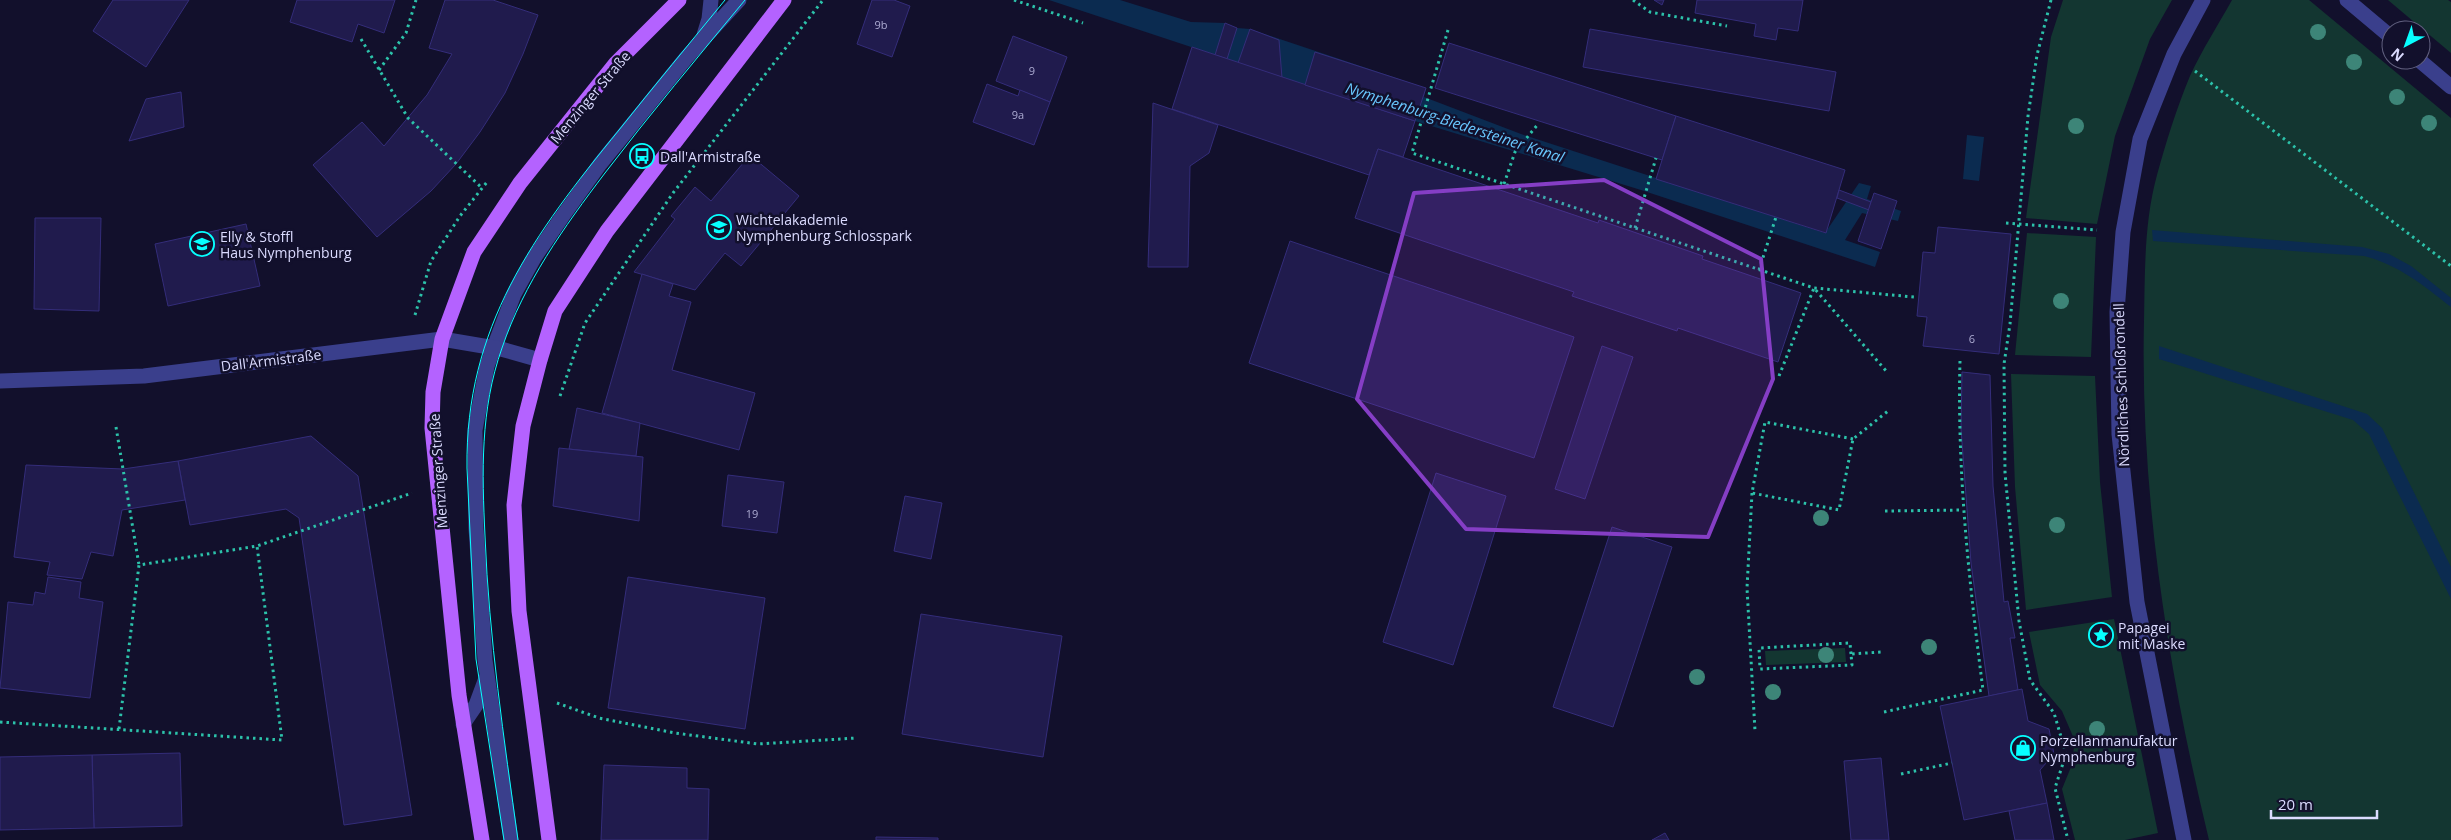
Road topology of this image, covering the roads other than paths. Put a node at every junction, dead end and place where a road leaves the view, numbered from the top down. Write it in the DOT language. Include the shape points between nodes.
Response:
graph roads {
  1 [pos="679,0"];
  2 [pos="712,0"];
  3 [pos="739,0"];
  4 [pos="784,0"];
  5 [pos="2203,0"];
  6 [pos="2347,0"];
  7 [pos="2381,29"];
  8 [pos="702,38"];
  9 [pos="2431,70"];
  10 [pos="2451,86"];
  11 [pos="442,339"];
  12 [pos="494,348"];
  13 [pos="540,360"];
  14 [pos="0,381"];
  15 [pos="487,676"];
  16 [pos="463,724"];
  17 [pos="482,840"];
  18 [pos="511,840"];
  19 [pos="549,840"];
  20 [pos="2184,840"];
  1 -- 11 [label="main road, Menzinger Straße" via="616,63 520,184 474,252"];
  2 -- 8 [label="street"];
  3 -- 8 [label="street"];
  4 -- 13 [label="main road" via="607,232 555,311"];
  5 -- 20 [label="street, Nördliches Schloßrondell" via="2174,54 2140,139 2123,232 2117,312 2119,434 2137,602"];
  6 -- 7 [label="street"];
  8 -- 12 [label="street" via="600,164 540,250 514,294"];
  9 -- 10 [label="street"];
  11 -- 12 [label="street, Dall'Armistraße"];
  11 -- 14 [label="street, Dall'Armistraße" via="144,376"];
  11 -- 16 [label="main road, Menzinger Straße" via="432,428"];
  12 -- 13 [label="street, Dall'Armistraße"];
  12 -- 15 [label="street" via="475,430 476,528"];
  13 -- 19 [label="main road" via="523,426 514,505 519,611"];
  15 -- 16 [label="street" via="476,705"];
  15 -- 18 [label="street"];
  16 -- 17 [label="main road, Menzinger Straße"];
}
